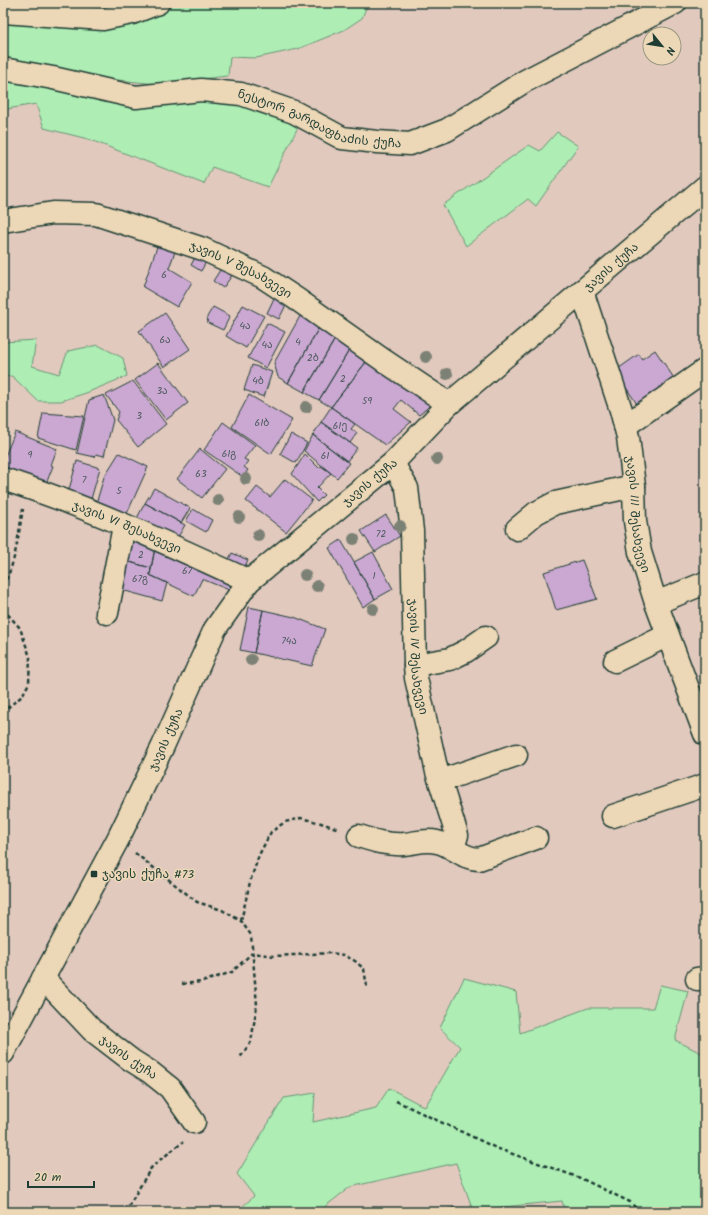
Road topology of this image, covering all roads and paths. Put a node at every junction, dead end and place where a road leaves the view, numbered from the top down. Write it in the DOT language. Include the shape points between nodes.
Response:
graph roads {
  1 [pos="158,3"];
  2 [pos="675,3"];
  3 [pos="3,12"];
  4 [pos="3,69"];
  5 [pos="705,187"];
  6 [pos="3,221"];
  7 [pos="582,291"];
  8 [pos="705,370"];
  9 [pos="450,404"];
  10 [pos="625,426"];
  11 [pos="393,463"];
  12 [pos="3,479"];
  13 [pos="634,486"];
  14 [pos="27,487"];
  15 [pos="124,526"];
  16 [pos="517,529"];
  17 [pos="249,581"];
  18 [pos="705,583"];
  19 [pos="3,586"];
  20 [pos="656,603"];
  21 [pos="3,609"];
  22 [pos="107,613"];
  23 [pos="668,635"];
  24 [pos="486,637"];
  25 [pos="615,660"];
  26 [pos="415,665"];
  27 [pos="3,710"];
  28 [pos="705,734"];
  29 [pos="516,755"];
  30 [pos="440,781"];
  31 [pos="705,785"];
  32 [pos="613,816"];
  33 [pos="359,836"];
  34 [pos="536,838"];
  35 [pos="118,839"];
  36 [pos="453,849"];
  37 [pos="241,921"];
  38 [pos="252,953"];
  39 [pos="43,978"];
  40 [pos="182,984"];
  41 [pos="367,987"];
  42 [pos="3,1053"];
  43 [pos="239,1059"];
  44 [pos="396,1101"];
  45 [pos="194,1122"];
  46 [pos="126,1212"];
  47 [pos="640,1212"];
  1 -- 3 [label="street" via="132,14 103,19"];
  2 -- 4 [label="street, ნესტორ გარდაფხაძის ქუჩა" via="525,81 447,130 410,144 342,138 294,112 241,94 201,90 136,97"];
  5 -- 7 [label="street, ჯავის ქუჩა"];
  6 -- 9 [label="street, ჯავის V შესახვევი" via="53,213 96,214 203,249 263,277"];
  7 -- 9 [label="street, ჯავის ქუჩა"];
  7 -- 10 [label="street, ჯავის III შესახვევი"];
  8 -- 10 [label="street"];
  9 -- 11 [label="street, ჯავის ქუჩა"];
  10 -- 13 [label="street, ჯავის III შესახვევი"];
  11 -- 17 [label="street, ჯავის ქუჩა"];
  11 -- 26 [label="street, ჯავის IV შესახვევი" via="407,488 412,532"];
  12 -- 14 [label="street, ჯავის VI შესახვევი"];
  13 -- 16 [label="street" via="555,503 536,513"];
  13 -- 20 [label="street, ჯავის III შესახვევი" via="635,521 640,552"];
  14 -- 15 [label="street, ჯავის VI შესახვევი"];
  14 -- 19 [label="path" via="14,561"];
  15 -- 17 [label="street, ჯავის VI შესახვევი"];
  15 -- 22 [label="street"];
  17 -- 35 [label="street, ჯავის ქუჩა" via="215,629 164,746"];
  18 -- 20 [label="street"];
  20 -- 23 [label="street, ჯავის III შესახვევი"];
  21 -- 27 [label="path" via="20,628 30,657 29,683 22,696"];
  23 -- 25 [label="street"];
  23 -- 28 [label="street, ჯავის III შესახვევი"];
  24 -- 26 [label="street" via="450,659"];
  26 -- 30 [label="street, ჯავის IV შესახვევი"];
  29 -- 30 [label="street"];
  30 -- 36 [label="street, ჯავის IV შესახვევი" via="457,835"];
  31 -- 32 [label="street"];
  33 -- 36 [label="street" via="380,843 404,844 427,840 439,842"];
  33 -- 37 [label="path" via="321,822 301,818 285,822 271,832 259,855"];
  34 -- 36 [label="street" via="479,859 471,859"];
  35 -- 37 [label="path" via="196,902 222,910"];
  35 -- 39 [label="street, ჯავის ქუჩა"];
  37 -- 38 [label="path" via="251,935"];
  38 -- 40 [label="path" via="232,972 202,982"];
  38 -- 41 [label="path" via="275,956 344,955 364,969"];
  38 -- 43 [label="path" via="257,1005 251,1042"];
  39 -- 42 [label="street, ჯავის ქუჩა"];
  39 -- 45 [label="street, ჯავის ქუჩა" via="92,1030 170,1088"];
  44 -- 47 [label="path" via="496,1148 580,1178 630,1202"];
  45 -- 46 [label="path" via="196,1132 151,1168"];
}
